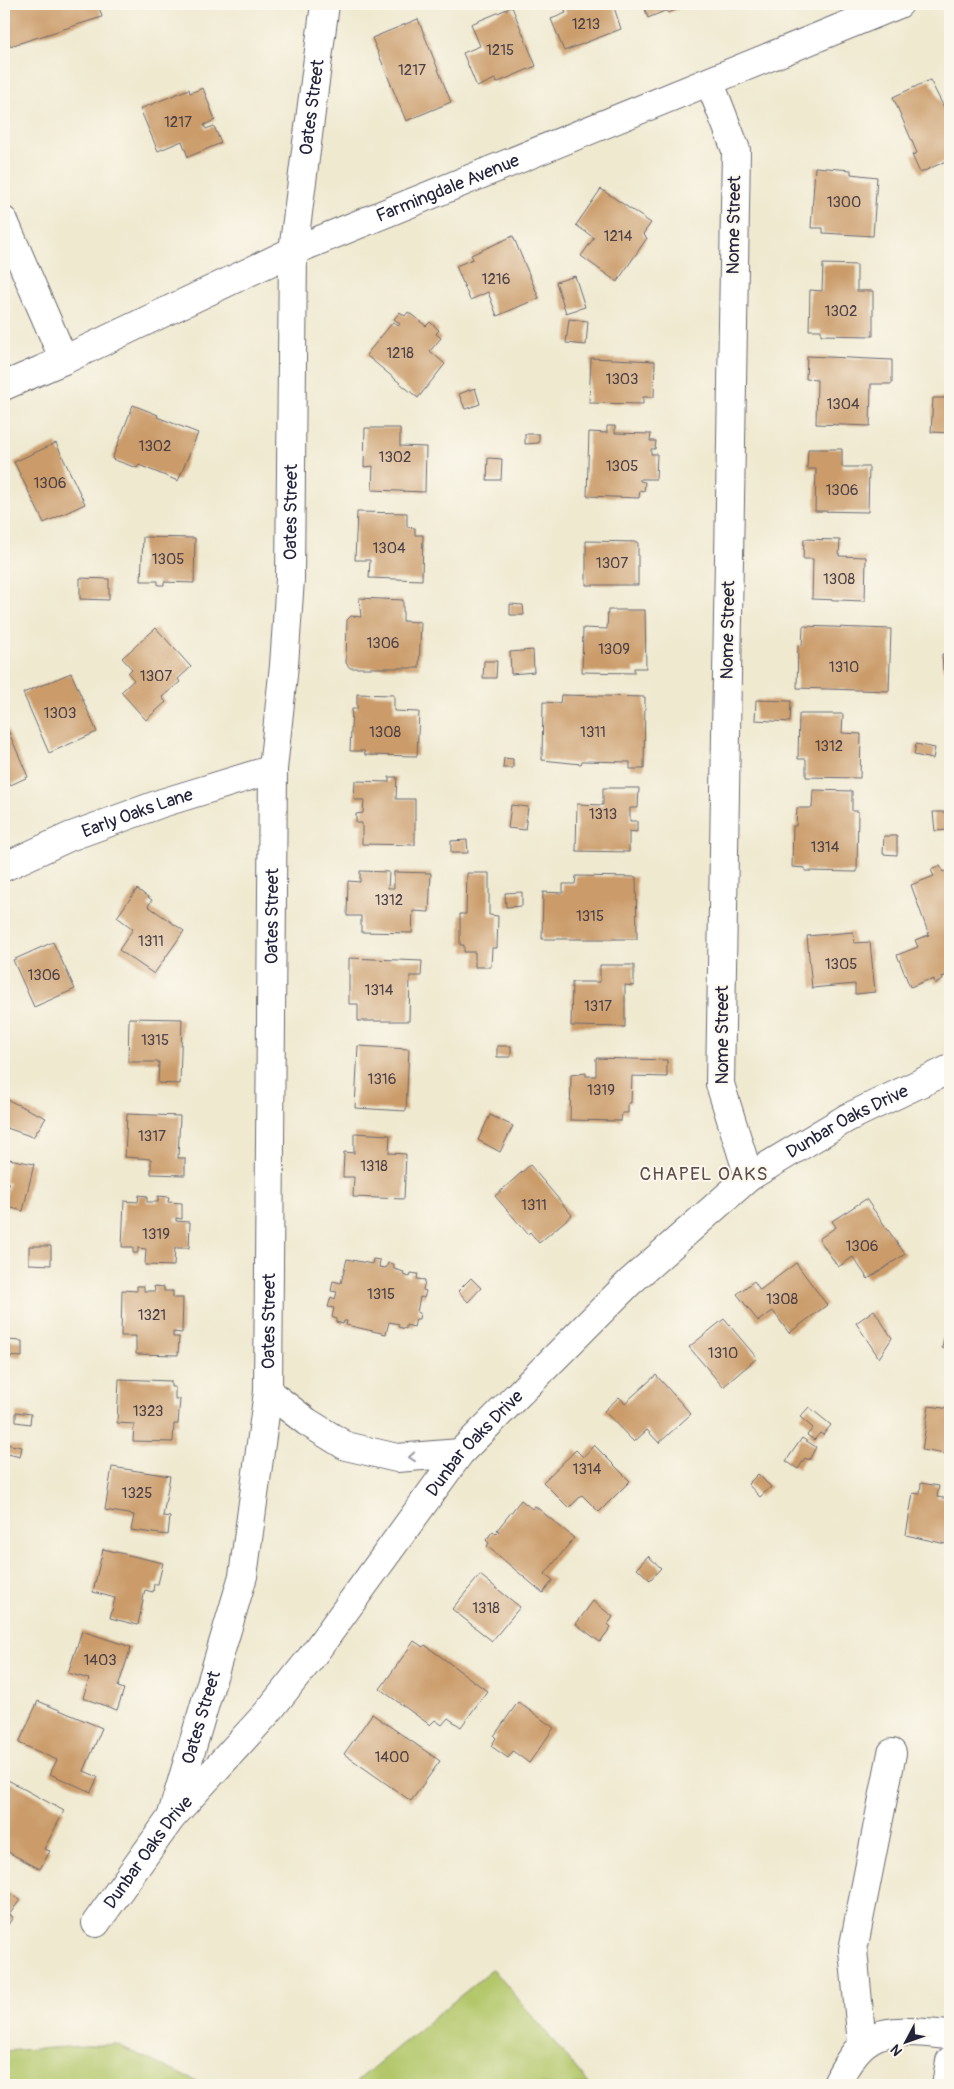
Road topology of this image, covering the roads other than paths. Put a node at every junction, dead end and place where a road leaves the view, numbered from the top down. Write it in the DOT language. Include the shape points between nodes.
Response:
graph roads {
  1 [pos="325,4"];
  2 [pos="898,4"];
  3 [pos="710,83"];
  4 [pos="4,221"];
  5 [pos="293,251"];
  6 [pos="64,360"];
  7 [pos="4,386"];
  8 [pos="273,769"];
  9 [pos="4,867"];
  10 [pos="950,1069"];
  11 [pos="749,1177"];
  12 [pos="268,1392"];
  13 [pos="460,1453"];
  14 [pos="892,1753"];
  15 [pos="171,1818"];
  16 [pos="96,1923"];
  17 [pos="950,2035"];
  18 [pos="862,2044"];
  19 [pos="950,2061"];
  20 [pos="836,2085"];
  21 [pos="946,2085"];
  1 -- 5 [label="street, Oates Street"];
  2 -- 3 [label="street, Farmingdale Avenue"];
  3 -- 5 [label="street, Farmingdale Avenue"];
  3 -- 11 [label="street, Nome Street" via="736,150 720,1084"];
  4 -- 6 [label="street"];
  5 -- 6 [label="street, Farmingdale Avenue"];
  5 -- 8 [label="street, Oates Street" via="290,579"];
  6 -- 7 [label="street, Farmingdale Avenue"];
  8 -- 9 [label="street, Early Oaks Lane" via="162,803 69,837"];
  8 -- 12 [label="street, Oates Street"];
  10 -- 11 [label="street, Dunbar Oaks Drive" via="847,1118"];
  11 -- 13 [label="street, Dunbar Oaks Drive" via="630,1282"];
  13 -- 12 [label="street, one-way" via="397,1458 346,1446"];
  12 -- 15 [label="street, Oates Street" via="243,1576"];
  13 -- 15 [label="street, Dunbar Oaks Drive" via="267,1713"];
  14 -- 18 [label="street" via="853,1950"];
  15 -- 16 [label="street, Dunbar Oaks Drive"];
  17 -- 18 [label="street" via="890,2031"];
  18 -- 20 [label="street"];
  19 -- 21 [label="street"];
}
